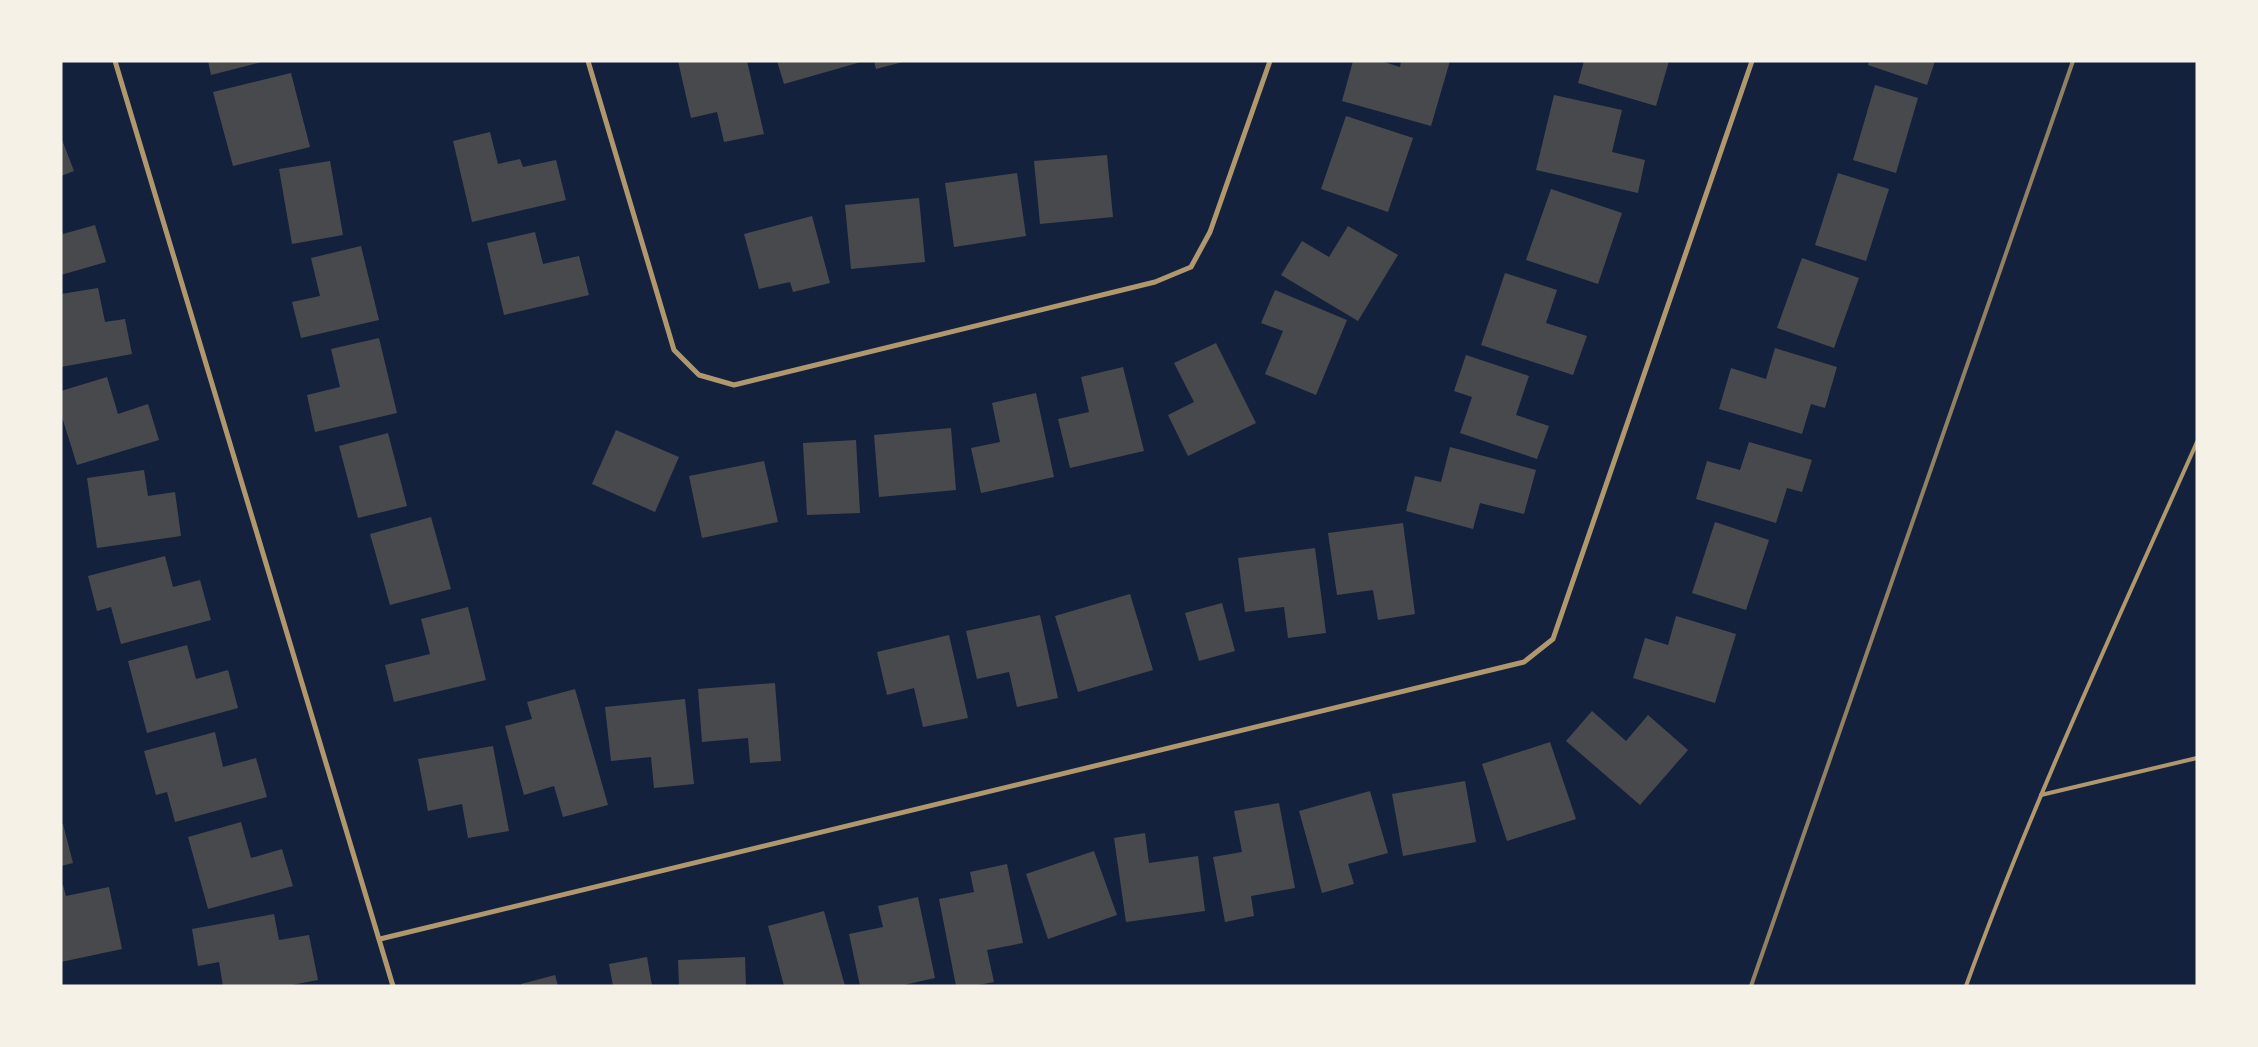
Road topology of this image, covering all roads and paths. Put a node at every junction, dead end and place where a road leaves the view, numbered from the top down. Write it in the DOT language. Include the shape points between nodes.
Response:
graph roads {
  1 [pos="115,61"];
  2 [pos="588,61"];
  3 [pos="1270,61"];
  4 [pos="1752,61"];
  5 [pos="2197,442"];
  6 [pos="2197,758"];
  7 [pos="2041,794"];
  8 [pos="380,939"];
  9 [pos="393,986"];
  10 [pos="1966,986"];
  1 -- 8 [label="street"];
  2 -- 3 [label="street" via="674,350 699,375 734,386 1155,282 1191,267 1210,232"];
  4 -- 8 [label="street" via="1554,639 1524,662"];
  5 -- 7 [label="lane"];
  6 -- 7 [label="lane"];
  7 -- 10 [label="lane"];
  8 -- 9 [label="street"];
}
